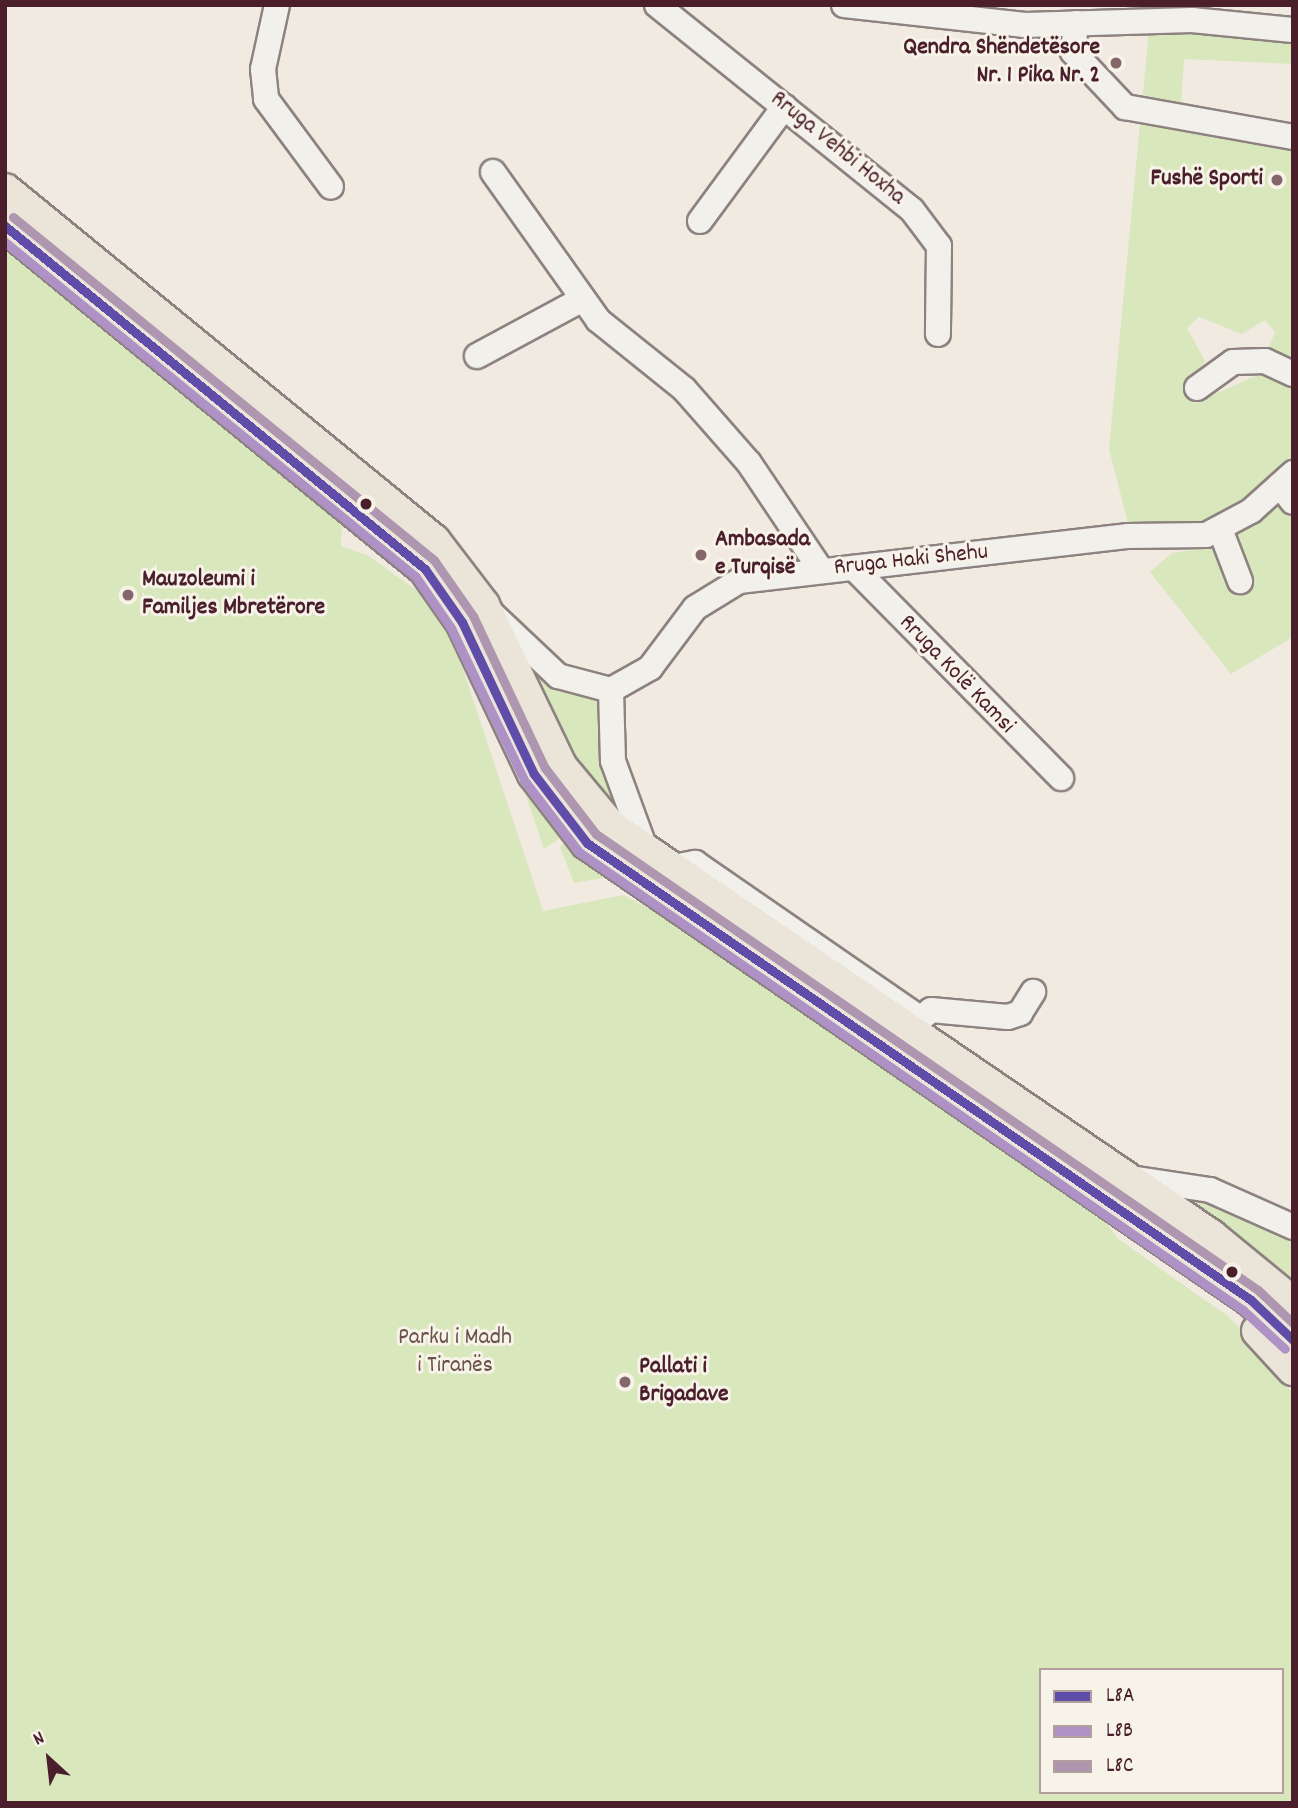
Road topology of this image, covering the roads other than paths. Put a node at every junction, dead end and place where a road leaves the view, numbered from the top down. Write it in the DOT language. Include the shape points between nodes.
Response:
graph roads {
  1 [pos="277,5"];
  2 [pos="657,5"];
  3 [pos="844,5"];
  4 [pos="1250,16"];
  5 [pos="1076,23"];
  6 [pos="1293,30"];
  7 [pos="784,107"];
  8 [pos="1293,137"];
  9 [pos="493,172"];
  10 [pos="331,187"];
  11 [pos="5,190"];
  12 [pos="700,221"];
  13 [pos="5,226"];
  14 [pos="583,299"];
  15 [pos="938,334"];
  16 [pos="477,356"];
  17 [pos="1293,374"];
  18 [pos="1198,388"];
  19 [pos="1288,487"];
  20 [pos="1220,529"];
  21 [pos="854,568"];
  22 [pos="821,570"];
  23 [pos="1240,582"];
  24 [pos="483,605"];
  25 [pos="611,690"];
  26 [pos="1061,778"];
  27 [pos="656,864"];
  28 [pos="1033,992"];
  29 [pos="912,1023"];
  30 [pos="1116,1177"];
  31 [pos="1293,1227"];
  32 [pos="1196,1262"];
  33 [pos="1293,1303"];
  34 [pos="1293,1340"];
  35 [pos="1293,1369"];
  1 -- 10 [label="street" via="263,69 266,99"];
  2 -- 7 [label="street, Rruga Vehbi Hoxha"];
  3 -- 5 [label="street" via="1026,25"];
  4 -- 5 [label="street"];
  4 -- 6 [label="street"];
  5 -- 8 [label="street" via="1073,52 1125,107"];
  7 -- 12 [label="street"];
  7 -- 15 [label="street, Rruga Vehbi Hoxha" via="928,229 941,260"];
  9 -- 14 [label="street"];
  11 -- 24 [label="main road" via="405,515 458,567"];
  13 -- 32 [label="main road" via="425,569 462,622 534,774 587,843"];
  14 -- 16 [label="street"];
  14 -- 22 [label="street" via="684,389 726,436 782,506"];
  17 -- 18 [label="street" via="1265,361 1233,362"];
  19 -- 20 [label="street"];
  20 -- 21 [label="street, Rruga Haki Shehu"];
  20 -- 23 [label="street"];
  21 -- 22 [label="street, Rruga Haki Shehu"];
  21 -- 26 [label="street, Rruga Kolë Kamsi"];
  22 -- 25 [label="street, Rruga Haki Shehu" via="759,576 719,590 695,608 650,668"];
  24 -- 25 [label="street" via="558,676"];
  24 -- 27 [label="main road" via="561,767 596,812"];
  25 -- 27 [label="street" via="613,761"];
  27 -- 29 [label="main road"];
  28 -- 29 [label="street" via="1020,1013 1008,1017 944,1010"];
  29 -- 30 [label="main road"];
  30 -- 31 [label="street" via="1210,1190"];
  30 -- 33 [label="main road" via="1238,1256"];
  32 -- 34 [label="main road"];
  32 -- 35 [label="main road"];
}
